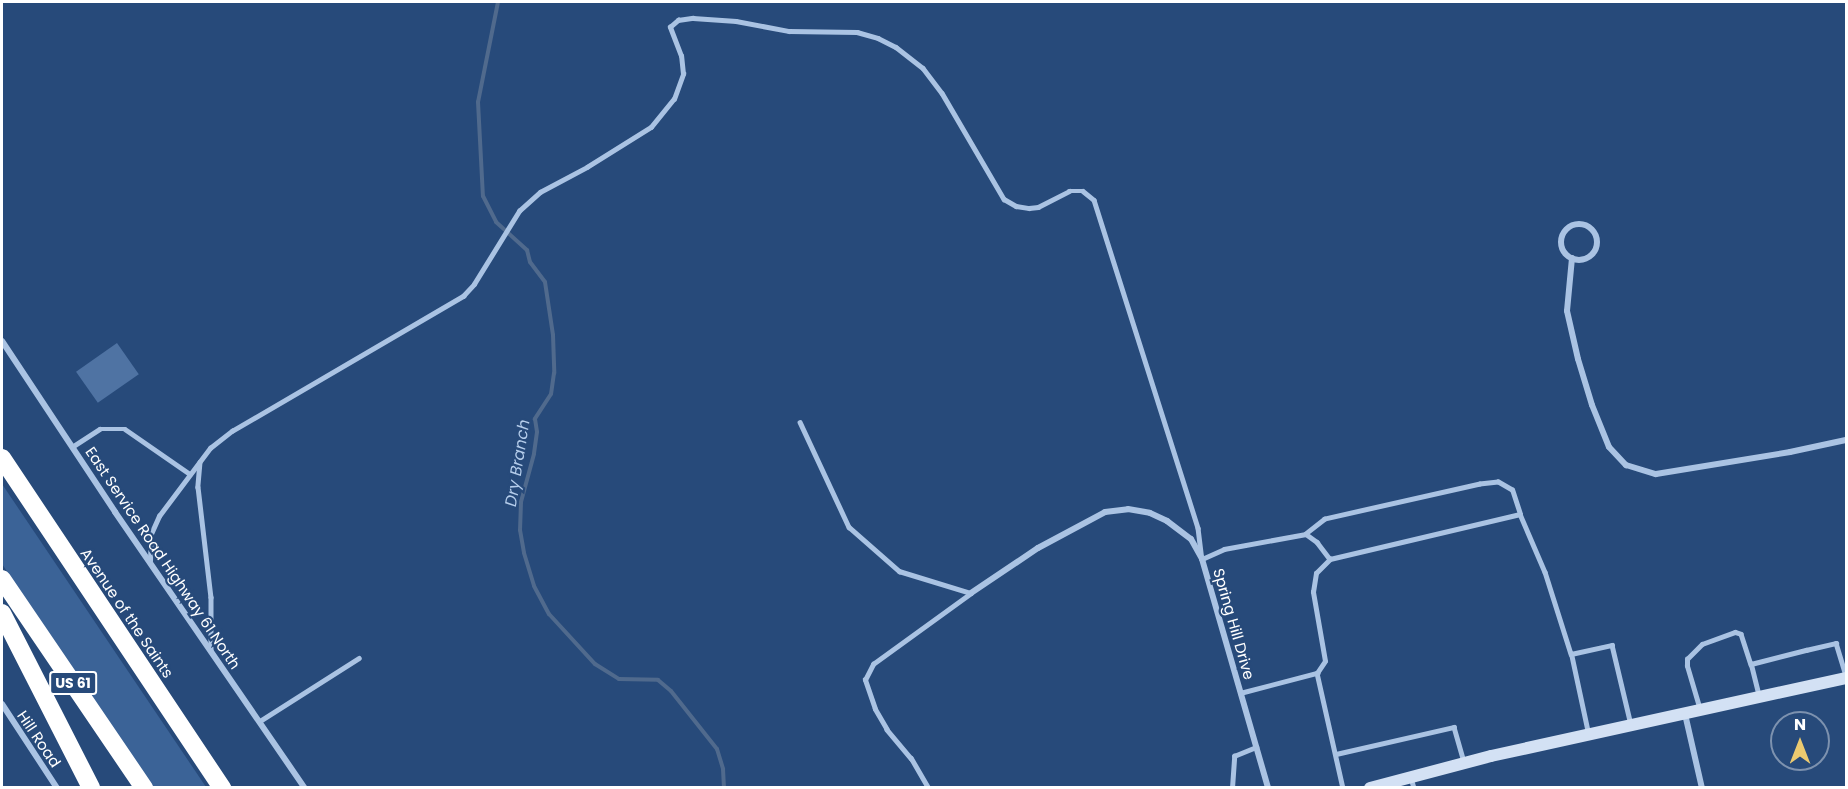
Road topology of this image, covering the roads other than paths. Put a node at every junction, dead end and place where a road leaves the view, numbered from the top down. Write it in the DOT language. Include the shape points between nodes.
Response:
graph roads {
  1 [pos="1572,258"];
  2 [pos="2,341"];
  3 [pos="800,422"];
  4 [pos="1846,440"];
  5 [pos="72,447"];
  6 [pos="2,458"];
  7 [pos="201,461"];
  8 [pos="190,474"];
  9 [pos="1520,514"];
  10 [pos="1306,534"];
  11 [pos="1202,559"];
  12 [pos="1330,559"];
  13 [pos="150,561"];
  14 [pos="2,579"];
  15 [pos="970,592"];
  16 [pos="2,613"];
  17 [pos="212,651"];
  18 [pos="1571,654"];
  19 [pos="359,658"];
  20 [pos="1751,664"];
  21 [pos="1317,673"];
  22 [pos="1846,677"];
  23 [pos="1240,693"];
  24 [pos="1759,699"];
  25 [pos="2,704"];
  26 [pos="1700,712"];
  27 [pos="1685,714"];
  28 [pos="260,721"];
  29 [pos="1631,726"];
  30 [pos="1589,736"];
  31 [pos="1256,747"];
  32 [pos="1336,754"];
  33 [pos="1464,763"];
  34 [pos="1412,782"];
  35 [pos="57,788"];
  36 [pos="91,788"];
  37 [pos="144,788"];
  38 [pos="222,788"];
  39 [pos="305,788"];
  40 [pos="928,788"];
  41 [pos="1232,788"];
  42 [pos="1268,788"];
  43 [pos="1343,788"];
  44 [pos="1370,788"];
  45 [pos="1702,788"];
  1 -- 1 [label="street" via="1584,259 1594,252 1596,241 1588,227 1572,226 1563,233 1561,245"];
  1 -- 4 [label="street" via="1567,311 1578,358 1609,447 1626,465 1656,474"];
  2 -- 5 [label="street, East Service Road Highway 61 North"];
  3 -- 15 [label="lane" via="849,527 899,571"];
  5 -- 8 [label="lane" via="100,429 125,429"];
  5 -- 13 [label="street, East Service Road Highway 61 North"];
  6 -- 38 [label="highway, Avenue of the Saints"];
  7 -- 8 [label="lane"];
  7 -- 11 [label="lane" via="210,448 232,431 463,296 519,211 540,192 651,127 674,99 682,74 681,56 670,27 678,21 716,19 789,30 858,32 896,47 923,68 942,93 1004,199 1029,208 1069,191 1083,191 1094,200 1198,528"];
  7 -- 17 [label="lane" via="198,487 211,597"];
  8 -- 13 [label="lane" via="159,516 152,534"];
  9 -- 10 [label="lane" via="1512,490 1498,482 1325,519"];
  9 -- 12 [label="lane"];
  9 -- 18 [label="lane" via="1545,572"];
  10 -- 11 [label="lane" via="1224,549"];
  10 -- 12 [label="lane"];
  11 -- 15 [label="street, Spring Hill Drive" via="1191,539 1167,521 1128,508 1105,512 1038,548"];
  11 -- 23 [label="street, Spring Hill Drive"];
  12 -- 21 [label="lane" via="1316,573 1313,592 1325,661"];
  13 -- 17 [label="street, East Service Road Highway 61 North"];
  14 -- 37 [label="highway, US 61"];
  15 -- 40 [label="lane" via="873,664 865,680 881,720"];
  16 -- 36 [label="highway"];
  17 -- 28 [label="street, East Service Road Highway 61 North"];
  18 -- 29 [label="lane" via="1612,645"];
  18 -- 30 [label="lane"];
  19 -- 28 [label="lane"];
  20 -- 22 [label="lane" via="1836,643"];
  20 -- 24 [label="lane"];
  20 -- 26 [label="lane" via="1744,639 1735,632 1712,638 1692,653 1687,666"];
  21 -- 23 [label="lane"];
  21 -- 32 [label="lane"];
  22 -- 24 [label="main road"];
  23 -- 31 [label="street, Spring Hill Drive"];
  24 -- 26 [label="main road"];
  25 -- 35 [label="street, Hill Road"];
  26 -- 27 [label="main road"];
  27 -- 29 [label="main road"];
  27 -- 45 [label="street"];
  28 -- 39 [label="street, East Service Road Highway 61 North"];
  29 -- 30 [label="main road"];
  30 -- 33 [label="main road"];
  31 -- 41 [label="lane" via="1234,756"];
  31 -- 42 [label="street, Spring Hill Drive"];
  32 -- 33 [label="lane" via="1454,727"];
  32 -- 43 [label="lane"];
  33 -- 34 [label="main road"];
  34 -- 44 [label="main road"];
}
